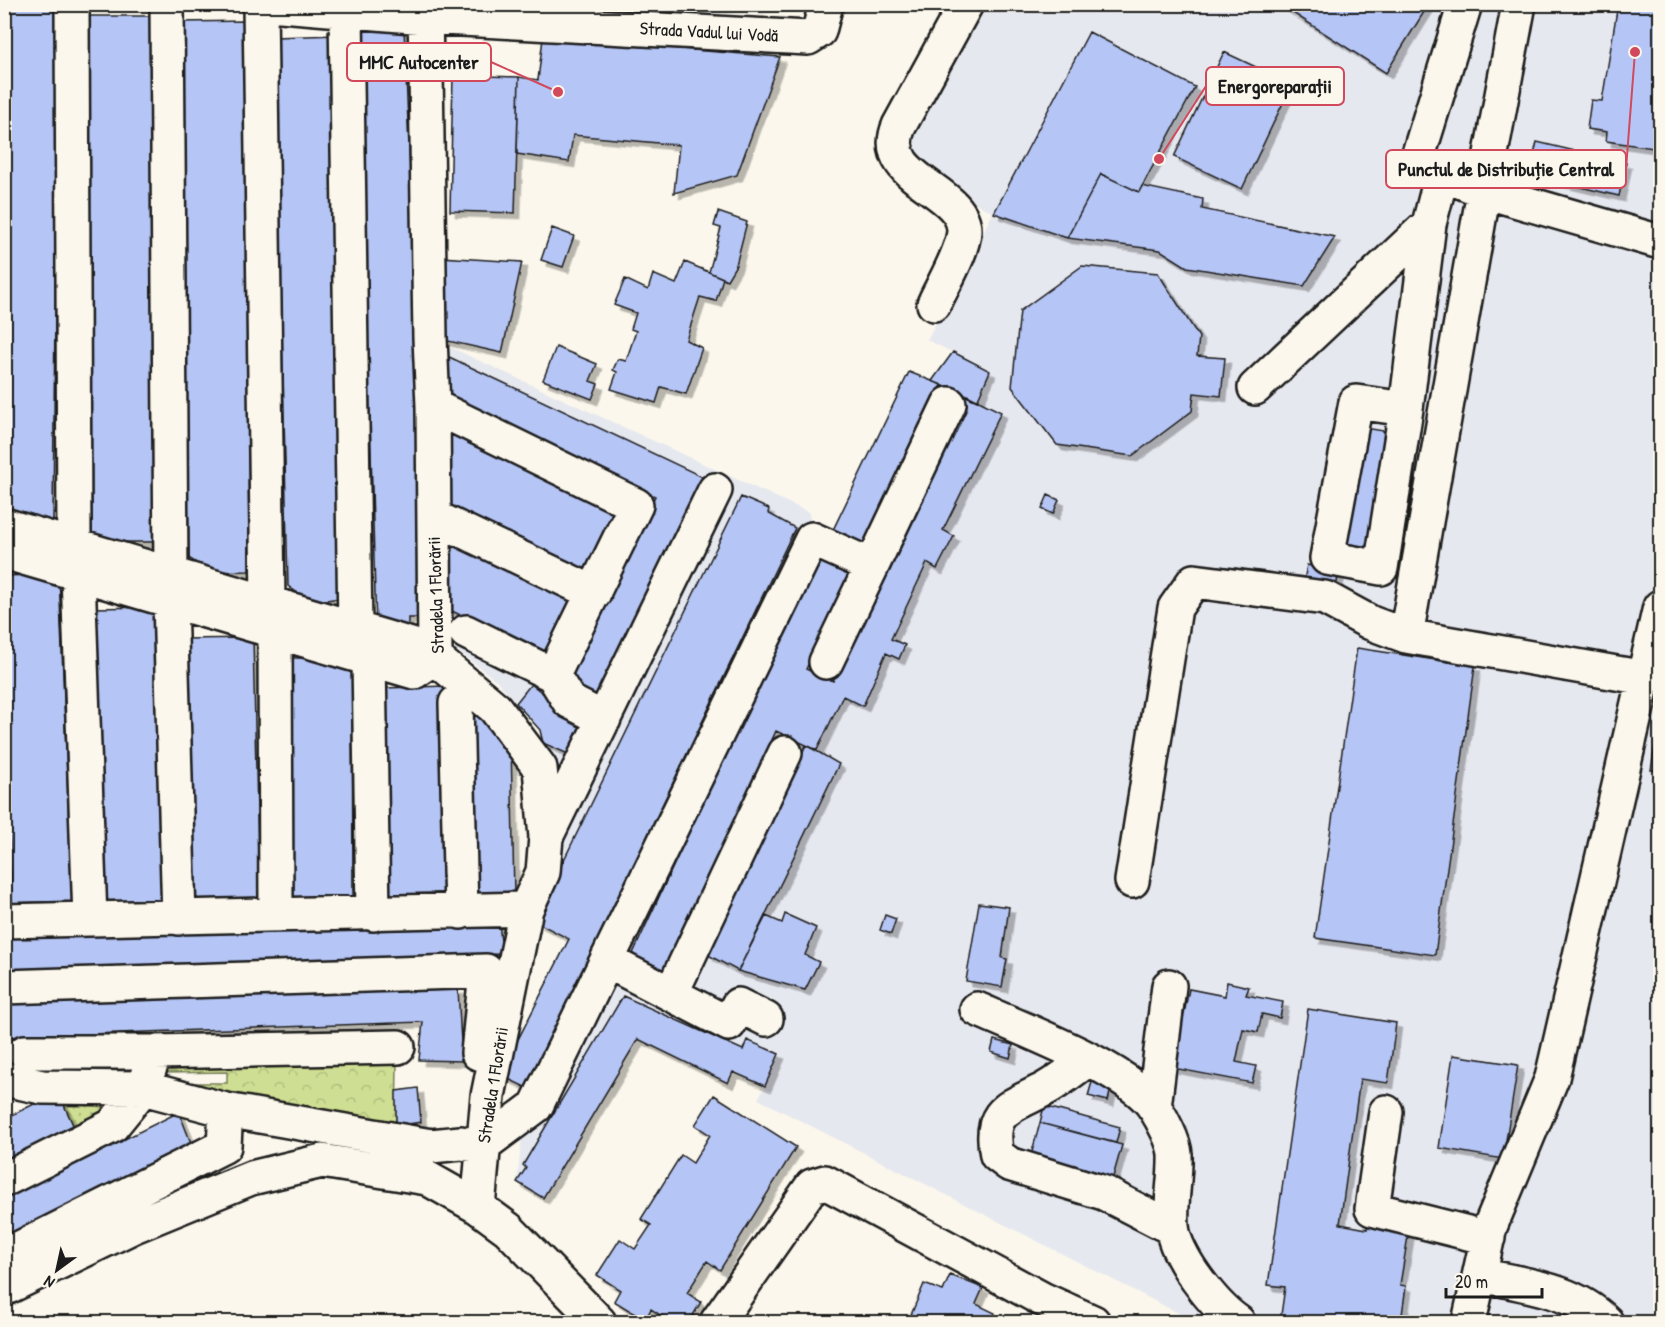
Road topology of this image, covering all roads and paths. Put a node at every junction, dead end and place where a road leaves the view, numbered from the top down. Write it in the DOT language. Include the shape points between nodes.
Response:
graph roads {
  1 [pos="72,4"];
  2 [pos="167,4"];
  3 [pos="260,4"];
  4 [pos="269,4"];
  5 [pos="826,4"];
  6 [pos="966,4"];
  7 [pos="1465,4"];
  8 [pos="1519,4"];
  9 [pos="425,11"];
  10 [pos="346,12"];
  11 [pos="1442,174"];
  12 [pos="1484,191"];
  13 [pos="1429,224"];
  14 [pos="1660,242"];
  15 [pos="934,304"];
  16 [pos="1256,388"];
  17 [pos="949,404"];
  18 [pos="433,406"];
  19 [pos="1406,409"];
  20 [pos="715,490"];
  21 [pos="434,517"];
  22 [pos="5,546"];
  23 [pos="76,560"];
  24 [pos="872,566"];
  25 [pos="170,587"];
  26 [pos="594,593"];
  27 [pos="1660,607"];
  28 [pos="272,617"];
  29 [pos="355,629"];
  30 [pos="466,632"];
  31 [pos="1406,636"];
  32 [pos="435,655"];
  33 [pos="369,658"];
  34 [pos="826,662"];
  35 [pos="554,675"];
  36 [pos="1653,675"];
  37 [pos="456,703"];
  38 [pos="604,719"];
  39 [pos="785,753"];
  40 [pos="546,837"];
  41 [pos="1132,881"];
  42 [pos="526,909"];
  43 [pos="461,912"];
  44 [pos="374,914"];
  45 [pos="276,915"];
  46 [pos="178,918"];
  47 [pos="90,919"];
  48 [pos="4,921"];
  49 [pos="607,961"];
  50 [pos="1169,986"];
  51 [pos="4,987"];
  52 [pos="671,994"];
  53 [pos="977,1009"];
  54 [pos="766,1020"];
  55 [pos="398,1047"];
  56 [pos="25,1052"];
  57 [pos="155,1052"];
  58 [pos="1087,1060"];
  59 [pos="4,1079"];
  60 [pos="42,1087"];
  61 [pos="143,1088"];
  62 [pos="4,1106"];
  63 [pos="1154,1107"];
  64 [pos="226,1110"];
  65 [pos="1386,1112"];
  66 [pos="472,1145"];
  67 [pos="4,1180"];
  68 [pos="478,1207"];
  69 [pos="1172,1228"];
  70 [pos="1488,1238"];
  71 [pos="4,1256"];
  72 [pos="1480,1275"];
  73 [pos="4,1289"];
  74 [pos="1037,1311"];
  75 [pos="1606,1322"];
  76 [pos="599,1323"];
  77 [pos="717,1323"];
  78 [pos="1093,1323"];
  79 [pos="1238,1323"];
  80 [pos="1469,1323"];
  1 -- 23 [label="street"];
  2 -- 25 [label="street"];
  3 -- 28 [label="street"];
  4 -- 10 [label="street, Strada Vadul lui Vodă"];
  5 -- 9 [label="street, Strada Vadul lui Vodă" via="819,32 808,38"];
  6 -- 15 [label="street" via="899,126 894,143 900,161 954,208 963,222 961,244"];
  7 -- 11 [label="street" via="1416,163"];
  8 -- 12 [label="street"];
  9 -- 10 [label="street, Strada Vadul lui Vodă"];
  9 -- 18 [label="street, Stradela 1 Florării"];
  10 -- 29 [label="street"];
  11 -- 12 [label="street"];
  11 -- 13 [label="street"];
  12 -- 14 [label="street"];
  12 -- 31 [label="street"];
  13 -- 16 [label="street"];
  13 -- 19 [label="street"];
  17 -- 24 [label="street"];
  18 -- 21 [label="street, Stradela 1 Florării"];
  18 -- 26 [label="street" via="636,505"];
  19 -- 19 [label="street" via="1356,402 1327,558 1381,568"];
  20 -- 38 [label="street"];
  21 -- 26 [label="street"];
  21 -- 32 [label="street, Stradela 1 Florării"];
  22 -- 23 [label="street"];
  23 -- 25 [label="street"];
  23 -- 47 [label="street"];
  24 -- 34 [label="street"];
  24 -- 49 [label="street" via="812,539"];
  25 -- 28 [label="street"];
  25 -- 46 [label="street"];
  26 -- 35 [label="street"];
  27 -- 36 [label="street"];
  28 -- 29 [label="street"];
  28 -- 33 [label="street"];
  28 -- 45 [label="street"];
  29 -- 32 [label="street"];
  30 -- 35 [label="street"];
  31 -- 36 [label="street"];
  31 -- 41 [label="street" via="1324,598 1194,581 1175,608"];
  32 -- 33 [label="street" via="414,672"];
  32 -- 40 [label="street, Stradela 1 Florării" via="495,708 540,768"];
  33 -- 44 [label="street"];
  35 -- 38 [label="street" via="569,701"];
  36 -- 70 [label="street" via="1552,1078"];
  37 -- 43 [label="street"];
  38 -- 40 [label="street"];
  39 -- 52 [label="street"];
  40 -- 42 [label="street, Stradela 1 Florării" via="543,872"];
  42 -- 43 [label="street"];
  42 -- 66 [label="street, Stradela 1 Florării" via="488,1096"];
  43 -- 44 [label="street"];
  44 -- 45 [label="street"];
  45 -- 46 [label="street"];
  46 -- 47 [label="street"];
  47 -- 48 [label="street"];
  49 -- 52 [label="street"];
  49 -- 66 [label="street" via="536,1106"];
  50 -- 63 [label="street"];
  51 -- 66 [label="street" via="486,971"];
  52 -- 54 [label="street" via="729,1023 738,1005"];
  53 -- 58 [label="street"];
  55 -- 57 [label="street"];
  56 -- 57 [label="street"];
  57 -- 61 [label="street"];
  58 -- 63 [label="street" via="1128,1083"];
  58 -- 69 [label="street" via="1046,1088 1007,1107 995,1121 993,1139 997,1155 1009,1164 1104,1193"];
  59 -- 60 [label="street"];
  60 -- 61 [label="street"];
  60 -- 62 [label="street"];
  61 -- 64 [label="street"];
  61 -- 67 [label="street" via="112,1126"];
  63 -- 69 [label="street" via="1175,1151"];
  64 -- 66 [label="street" via="431,1146"];
  64 -- 71 [label="street" via="224,1146"];
  65 -- 70 [label="street" via="1372,1209"];
  66 -- 68 [label="street, Stradela 1 Florării"];
  68 -- 73 [label="street" via="427,1178 322,1161 251,1178 134,1226"];
  68 -- 76 [label="street" via="508,1229"];
  69 -- 79 [label="street" via="1186,1263"];
  70 -- 72 [label="street"];
  72 -- 75 [label="street" via="1566,1295"];
  72 -- 80 [label="street"];
  74 -- 77 [label="street" via="825,1182 812,1186"];
  74 -- 78 [label="street"];
}
